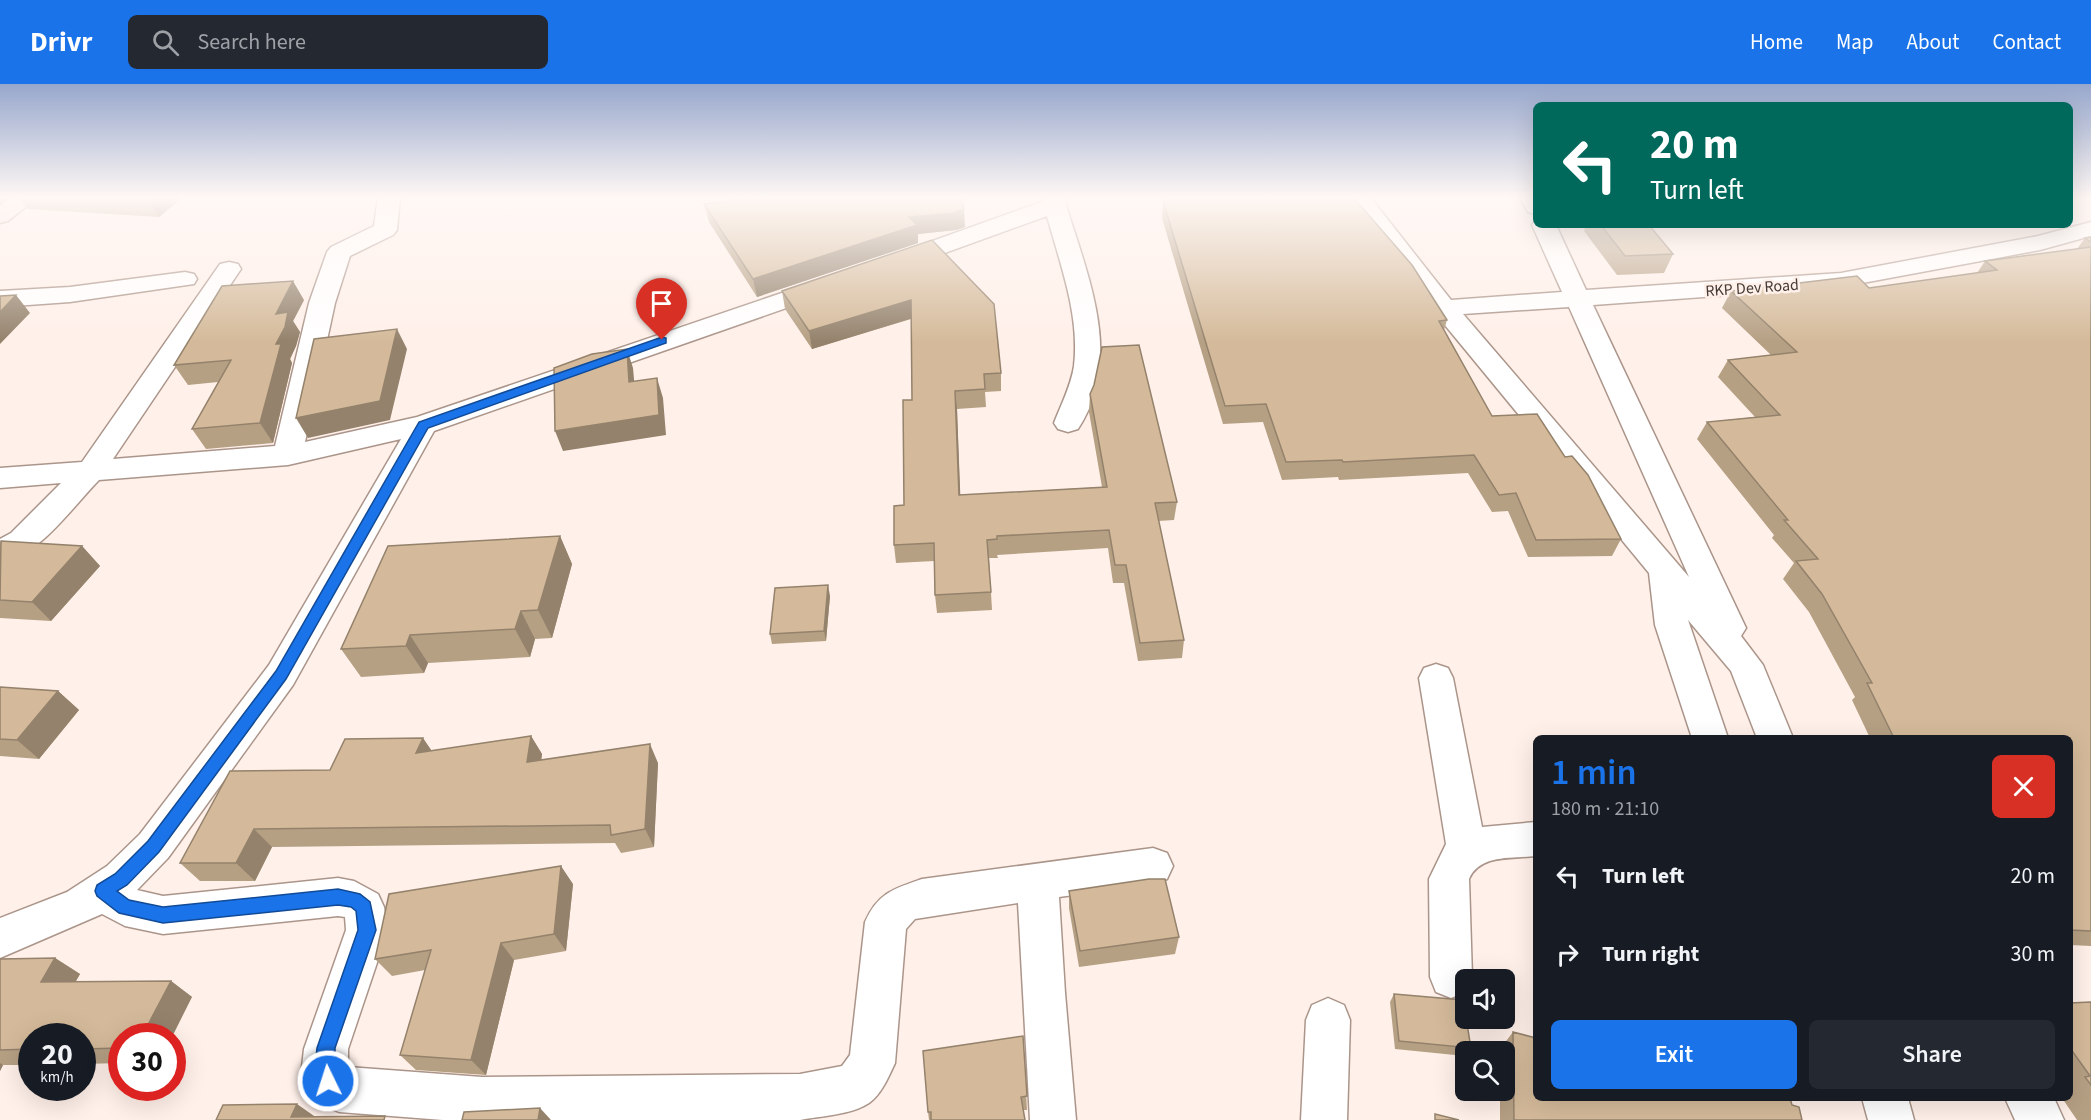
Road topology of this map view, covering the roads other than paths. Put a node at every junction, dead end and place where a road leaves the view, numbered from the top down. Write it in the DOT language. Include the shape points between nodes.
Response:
graph roads {
  1 [pos="353,245"];
  2 [pos="937,245"];
  3 [pos="1066,245"];
  4 [pos="1395,245"];
  5 [pos="1553,245"];
  6 [pos="2027,245"];
  7 [pos="229,269"];
  8 [pos="185,279"];
  9 [pos="0,298"];
  10 [pos="1579,300"];
  11 [pos="1444,308"];
  12 [pos="1068,423"];
  13 [pos="423,425"];
  14 [pos="288,455"];
  15 [pos="91,470"];
  16 [pos="0,478"];
  17 [pos="0,554"];
  18 [pos="1665,570"];
  19 [pos="1746,665"];
  20 [pos="1436,678"];
  21 [pos="1709,735"];
  22 [pos="1774,735"];
  23 [pos="1533,839"];
  24 [pos="1467,852"];
  25 [pos="1153,866"];
  26 [pos="1038,883"];
  27 [pos="103,891"];
  28 [pos="0,938"];
  29 [pos="1451,977"];
  30 [pos="1328,1020"];
  31 [pos="1886,1101"];
  32 [pos="2030,1101"];
  33 [pos="1053,1120"];
  34 [pos="1324,1120"];
  35 [pos="1891,1120"];
  36 [pos="2041,1120"];
  1 -- 14 [label="street" via="339,252 322,303"];
  2 -- 13 [label="street"];
  3 -- 12 [label="street" via="1088,344 1082,388"];
  4 -- 11 [label="street"];
  5 -- 10 [label="street"];
  6 -- 10 [label="street, RKP Dev Road" via="1841,280"];
  7 -- 15 [label="street"];
  8 -- 9 [label="street" via="108,290"];
  10 -- 11 [label="street, RKP Dev Road"];
  10 -- 19 [label="street"];
  11 -- 18 [label="street"];
  13 -- 14 [label="street"];
  13 -- 27 [label="street" via="281,675 154,846"];
  14 -- 15 [label="street"];
  15 -- 16 [label="street"];
  15 -- 17 [label="street" via="22,541"];
  18 -- 19 [label="street"];
  18 -- 21 [label="street" via="1672,625"];
  19 -- 22 [label="street"];
  20 -- 24 [label="street"];
  23 -- 24 [label="street" via="1476,845"];
  24 -- 29 [label="street" via="1459,857 1449,879"];
  25 -- 26 [label="street"];
  26 -- 27 [label="street" via="922,898 901,905 886,922 873,1063 855,1086 800,1097 482,1100 339,1089 328,1081 326,1048 367,930 364,907 354,900 338,897 163,915 125,907"];
  26 -- 33 [label="street"];
  27 -- 28 [label="street" via="81,905"];
  30 -- 34 [label="street"];
  31 -- 35 [label="street"];
  32 -- 36 [label="street"];
}
